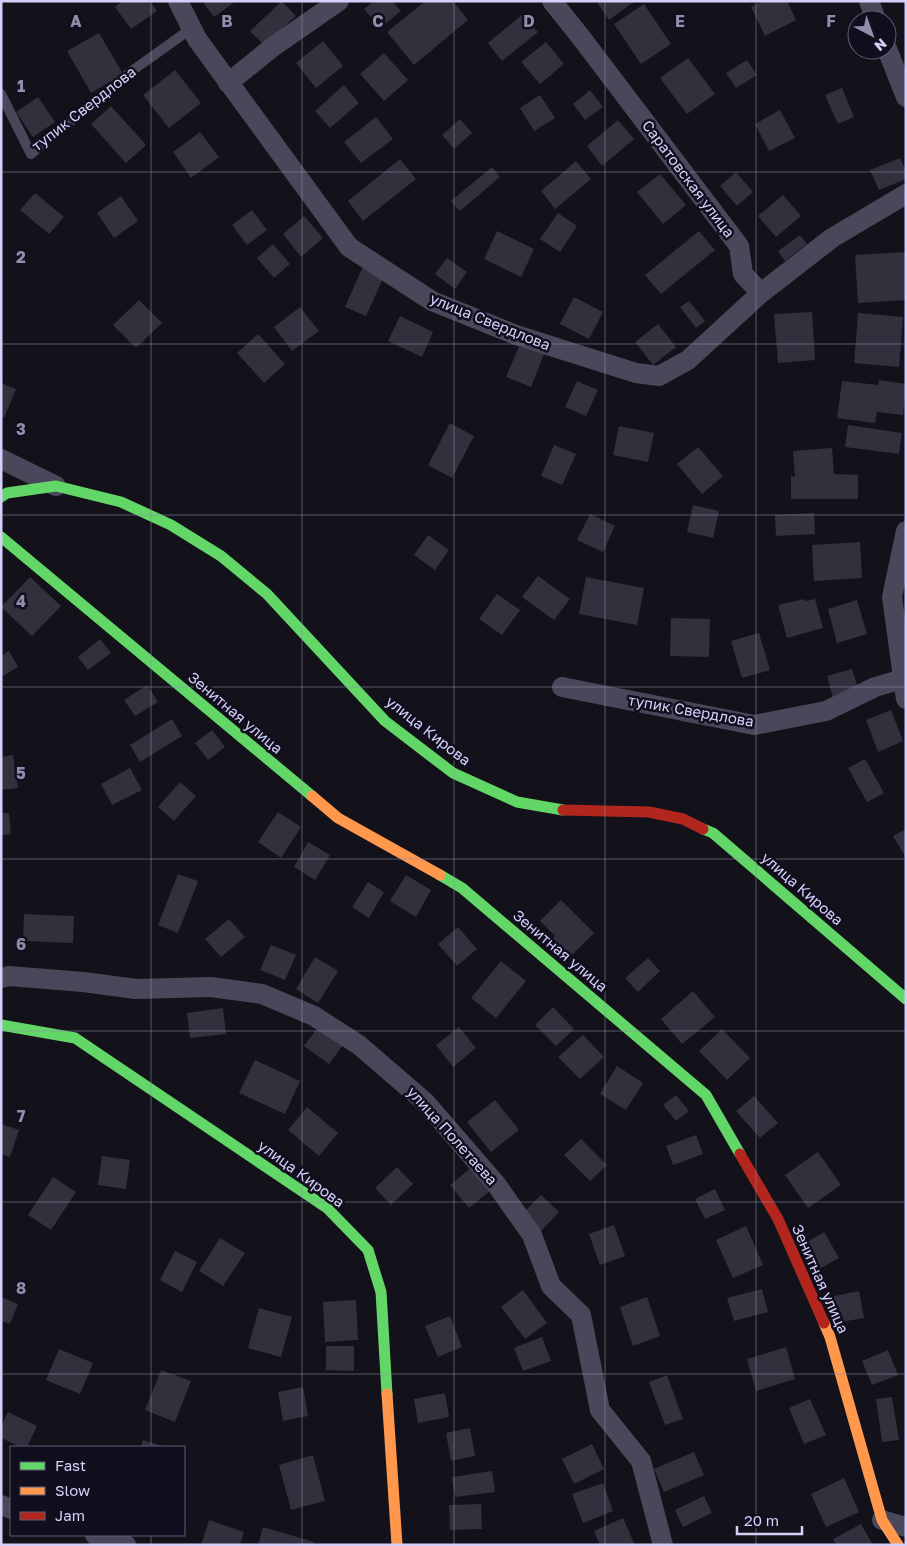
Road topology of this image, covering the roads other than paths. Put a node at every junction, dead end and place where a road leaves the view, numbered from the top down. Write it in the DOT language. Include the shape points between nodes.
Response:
graph roads {
  1 [pos="178,1"];
  2 [pos="339,1"];
  3 [pos="552,1"];
  4 [pos="192,28"];
  5 [pos="892,60"];
  6 [pos="228,82"];
  7 [pos="1,94"];
  8 [pos="906,97"];
  9 [pos="906,194"];
  10 [pos="761,293"];
  11 [pos="1,459"];
  12 [pos="56,486"];
  13 [pos="1,497"];
  14 [pos="906,531"];
  15 [pos="1,537"];
  16 [pos="903,679"];
  17 [pos="562,687"];
  18 [pos="906,699"];
  19 [pos="1,978"];
  20 [pos="906,999"];
  21 [pos="1,1025"];
  22 [pos="882,1520"];
  23 [pos="906,1527"];
  24 [pos="98,1536"];
  25 [pos="126,1545"];
  26 [pos="397,1545"];
  27 [pos="663,1545"];
  28 [pos="898,1545"];
  1 -- 4 [label="street, улица Свердлова"];
  2 -- 6 [label="street"];
  3 -- 10 [label="street, Саратовская улица" via="740,246 743,274"];
  4 -- 6 [label="street, улица Свердлова"];
  4 -- 7 [label="lane, тупик Свердлова" via="128,73 31,154"];
  5 -- 8 [label="street"];
  6 -- 10 [label="street, улица Свердлова" via="349,247 432,301 516,335 636,373 659,376 688,360"];
  9 -- 10 [label="street" via="832,238"];
  11 -- 12 [label="street"];
  12 -- 13 [label="main road, улица Кирова" via="7,493"];
  12 -- 20 [label="main road, улица Кирова" via="121,502 171,524 221,556 267,594 385,721 453,773 517,802 566,810 649,812 683,820 714,834"];
  14 -- 16 [label="street" via="892,597"];
  15 -- 22 [label="main road, Зенитная улица" via="338,818 462,888 706,1094 778,1219 830,1337"];
  16 -- 17 [label="street, тупик Свердлова" via="875,687 826,711 754,725"];
  16 -- 18 [label="street"];
  19 -- 27 [label="street, улица Полетаева" via="10,976 136,989 211,987 262,994 314,1016 359,1045 425,1102 496,1184 532,1235 551,1286 581,1315 600,1410 641,1461"];
  21 -- 26 [label="main road, улица Кирова" via="75,1038 327,1208 368,1250 382,1292"];
  22 -- 23 [label="street"];
  22 -- 28 [label="main road, Зенитная улица"];
  24 -- 25 [label="street"];
}
